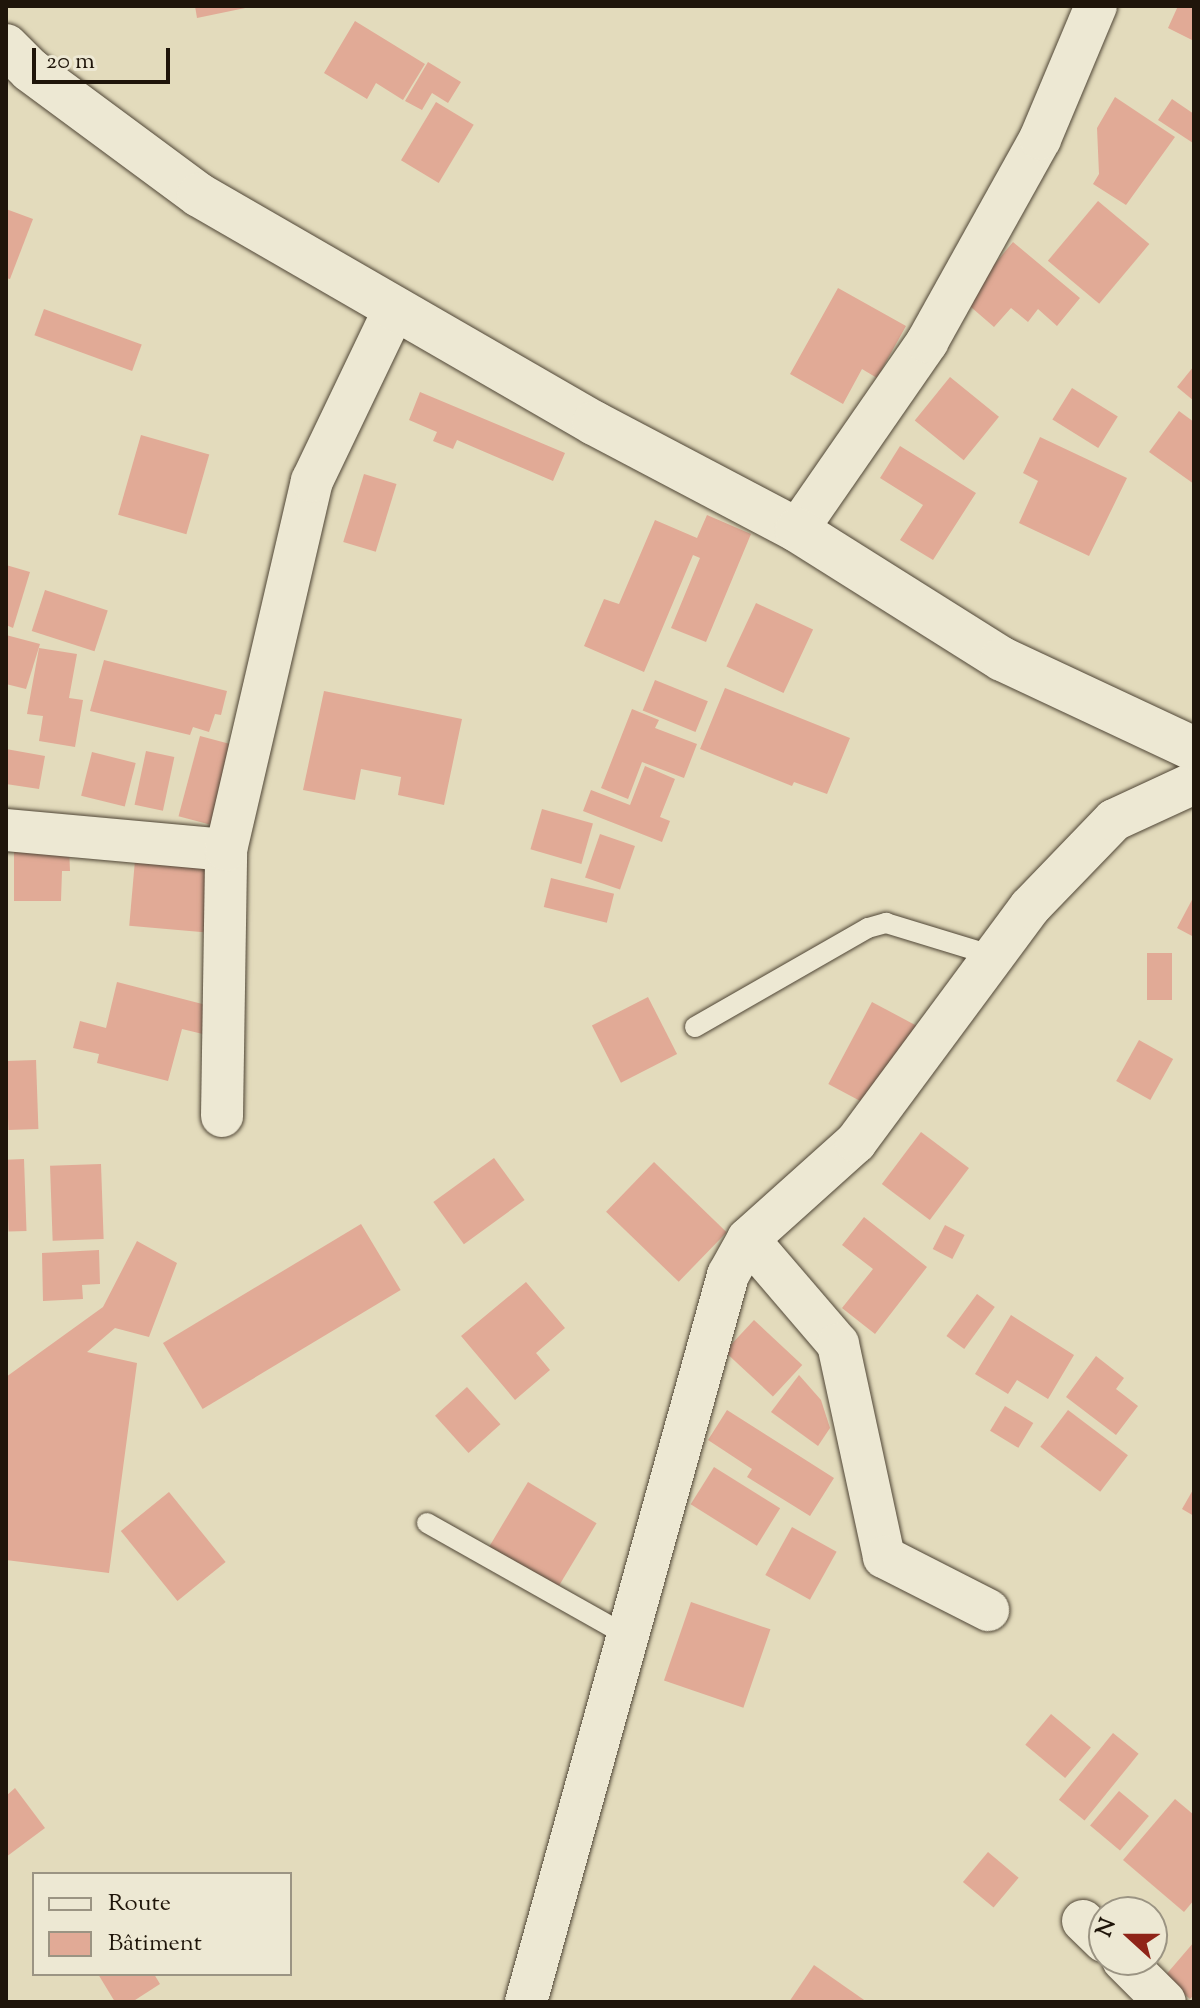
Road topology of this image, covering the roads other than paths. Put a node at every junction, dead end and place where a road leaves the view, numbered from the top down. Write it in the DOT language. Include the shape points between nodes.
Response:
graph roads {
  1 [pos="1096,6"];
  2 [pos="6,46"];
  3 [pos="395,308"];
  4 [pos="797,530"];
  5 [pos="1194,749"];
  6 [pos="1194,783"];
  7 [pos="6,830"];
  8 [pos="226,850"];
  9 [pos="994,956"];
  10 [pos="695,1027"];
  11 [pos="222,1116"];
  12 [pos="748,1239"];
  13 [pos="427,1523"];
  14 [pos="988,1610"];
  15 [pos="629,1637"];
  16 [pos="1139,1976"];
  17 [pos="526,2002"];
  18 [pos="1165,2002"];
  1 -- 4 [label="street" via="1040,139 927,342"];
  2 -- 3 [label="street" via="30,70 199,195"];
  3 -- 4 [label="street" via="594,423"];
  3 -- 8 [label="street" via="312,481"];
  4 -- 5 [label="street" via="1002,659"];
  6 -- 9 [label="street" via="1114,820 1030,907"];
  7 -- 8 [label="street"];
  8 -- 11 [label="street"];
  9 -- 10 [label="lane" via="886,923 857,933"];
  9 -- 12 [label="street" via="856,1142"];
  12 -- 14 [label="street" via="838,1344 884,1557"];
  12 -- 15 [label="street" via="728,1275"];
  13 -- 15 [label="lane"];
  15 -- 17 [label="street"];
  16 -- 18 [label="street"];
}
